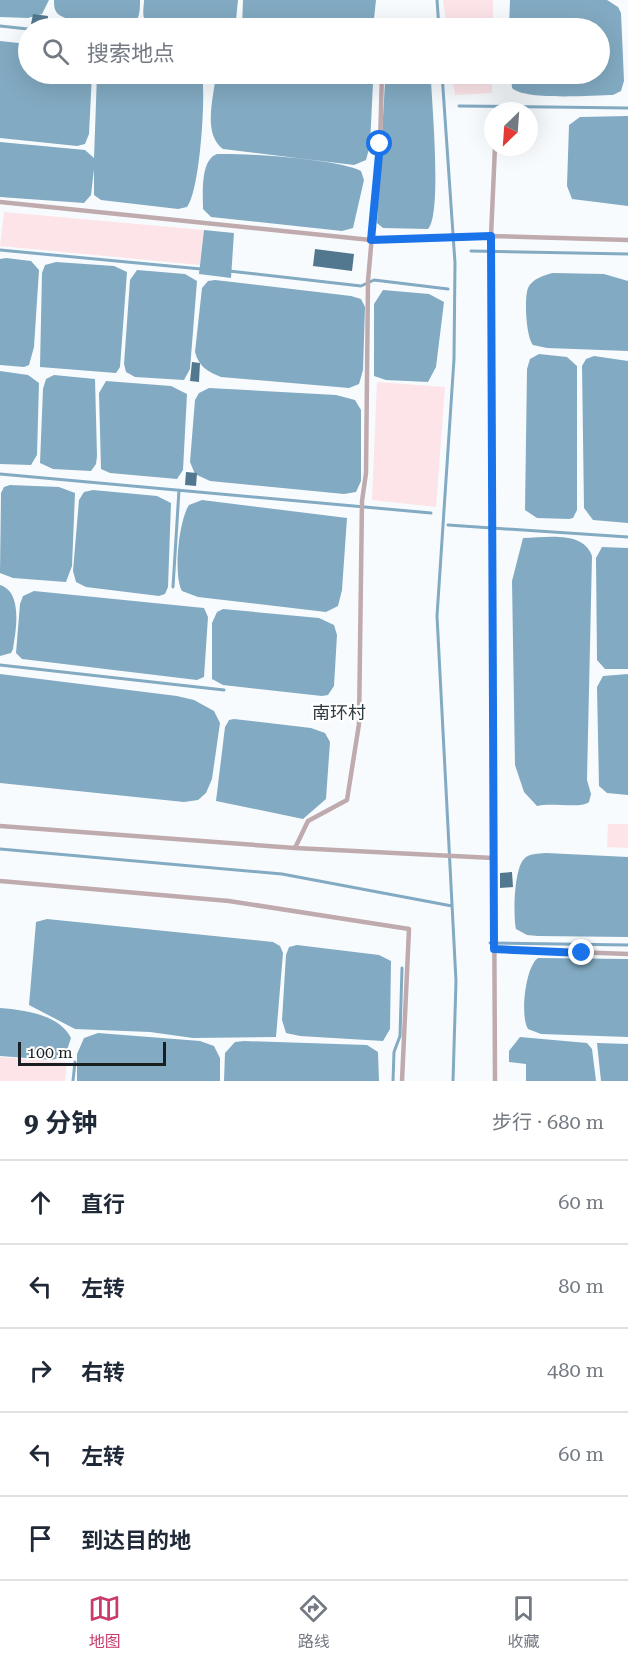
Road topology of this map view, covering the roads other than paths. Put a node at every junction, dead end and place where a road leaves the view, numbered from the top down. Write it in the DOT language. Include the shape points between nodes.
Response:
graph roads {
  1 [pos="382,84"];
  2 [pos="495,156"];
  3 [pos="0,202"];
  4 [pos="491,236"];
  5 [pos="371,240"];
  6 [pos="628,240"];
  7 [pos="0,826"];
  8 [pos="295,848"];
  9 [pos="493,858"];
  10 [pos="0,881"];
  11 [pos="494,949"];
  12 [pos="628,954"];
  13 [pos="402,1081"];
  14 [pos="495,1081"];
  1 -- 5 [label="lane"];
  2 -- 4 [label="lane"];
  3 -- 5 [label="lane"];
  4 -- 5 [label="lane"];
  4 -- 6 [label="lane"];
  4 -- 9 [label="lane"];
  5 -- 8 [label="lane" via="359,724 346,800 308,821"];
  7 -- 8 [label="lane"];
  8 -- 9 [label="lane"];
  9 -- 11 [label="lane"];
  10 -- 13 [label="lane" via="229,901 409,929"];
  11 -- 12 [label="lane"];
  11 -- 14 [label="lane"];
}
